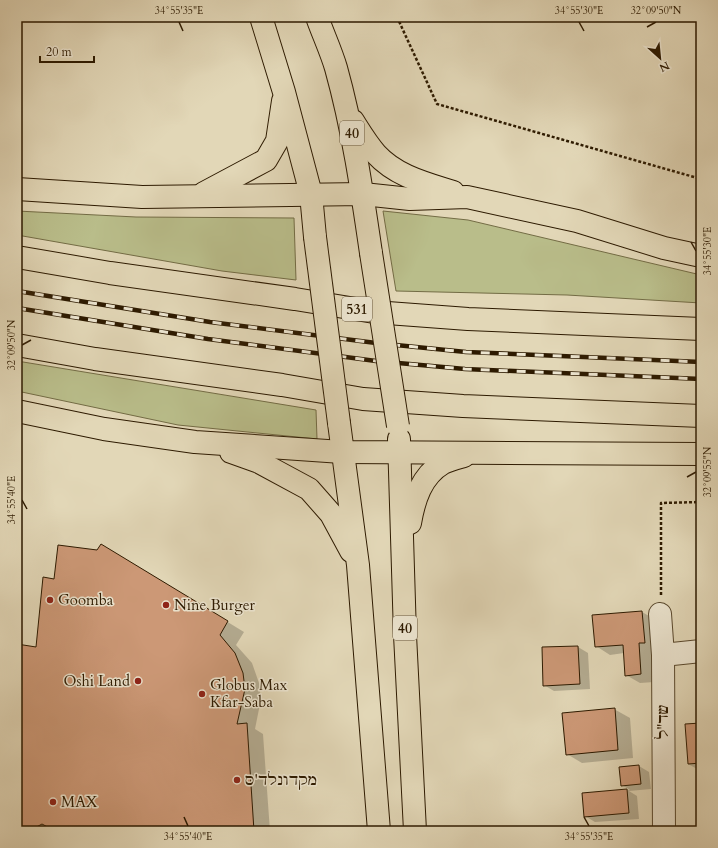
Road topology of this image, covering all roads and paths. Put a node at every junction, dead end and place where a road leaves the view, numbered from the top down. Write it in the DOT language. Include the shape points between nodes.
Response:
graph roads {
  1 [pos="261,17"];
  2 [pos="316,17"];
  3 [pos="397,17"];
  4 [pos="284,92"];
  5 [pos="348,114"];
  6 [pos="701,179"];
  7 [pos="17,189"];
  8 [pos="311,194"];
  9 [pos="363,194"];
  10 [pos="199,196"];
  11 [pos="467,197"];
  12 [pos="701,256"];
  13 [pos="17,257"];
  14 [pos="701,329"];
  15 [pos="17,345"];
  16 [pos="17,411"];
  17 [pos="701,416"];
  18 [pos="195,442"];
  19 [pos="342,452"];
  20 [pos="400,452"];
  21 [pos="470,454"];
  22 [pos="701,454"];
  23 [pos="701,502"];
  24 [pos="358,565"];
  25 [pos="660,614"];
  26 [pos="405,635"];
  27 [pos="701,651"];
  28 [pos="662,655"];
  29 [pos="379,831"];
  30 [pos="415,831"];
  31 [pos="664,831"];
  1 -- 4 [label="highway"];
  2 -- 5 [label="highway, 40" via="336,66"];
  3 -- 6 [label="path" via="437,104"];
  4 -- 8 [label="highway"];
  4 -- 10 [label="highway" via="277,141 266,160"];
  5 -- 9 [label="highway, 40"];
  5 -- 11 [label="highway" via="375,154 393,169 411,179"];
  7 -- 10 [label="highway" via="142,197"];
  8 -- 9 [label="highway"];
  8 -- 10 [label="highway"];
  8 -- 19 [label="highway, bridge"];
  9 -- 11 [label="highway" via="410,199"];
  9 -- 20 [label="highway, 40, bridge"];
  11 -- 12 [label="highway" via="577,221 664,248"];
  13 -- 14 [label="highway, 531" via="374,312 468,319"];
  15 -- 17 [label="highway" via="363,399 477,407"];
  16 -- 18 [label="highway" via="104,429"];
  18 -- 19 [label="highway"];
  18 -- 24 [label="highway" via="259,462 309,490 331,514"];
  19 -- 20 [label="highway"];
  19 -- 24 [label="highway"];
  20 -- 21 [label="highway"];
  20 -- 26 [label="highway, 40"];
  21 -- 22 [label="highway"];
  21 -- 26 [label="highway" via="443,463 426,478 415,497 410,523"];
  23 -- 25 [label="path" via="661,504"];
  24 -- 29 [label="highway"];
  25 -- 28 [label="street, שד\"ל"];
  26 -- 30 [label="highway, 40"];
  27 -- 28 [label="street"];
  28 -- 31 [label="street, שד\"ל"];
}
